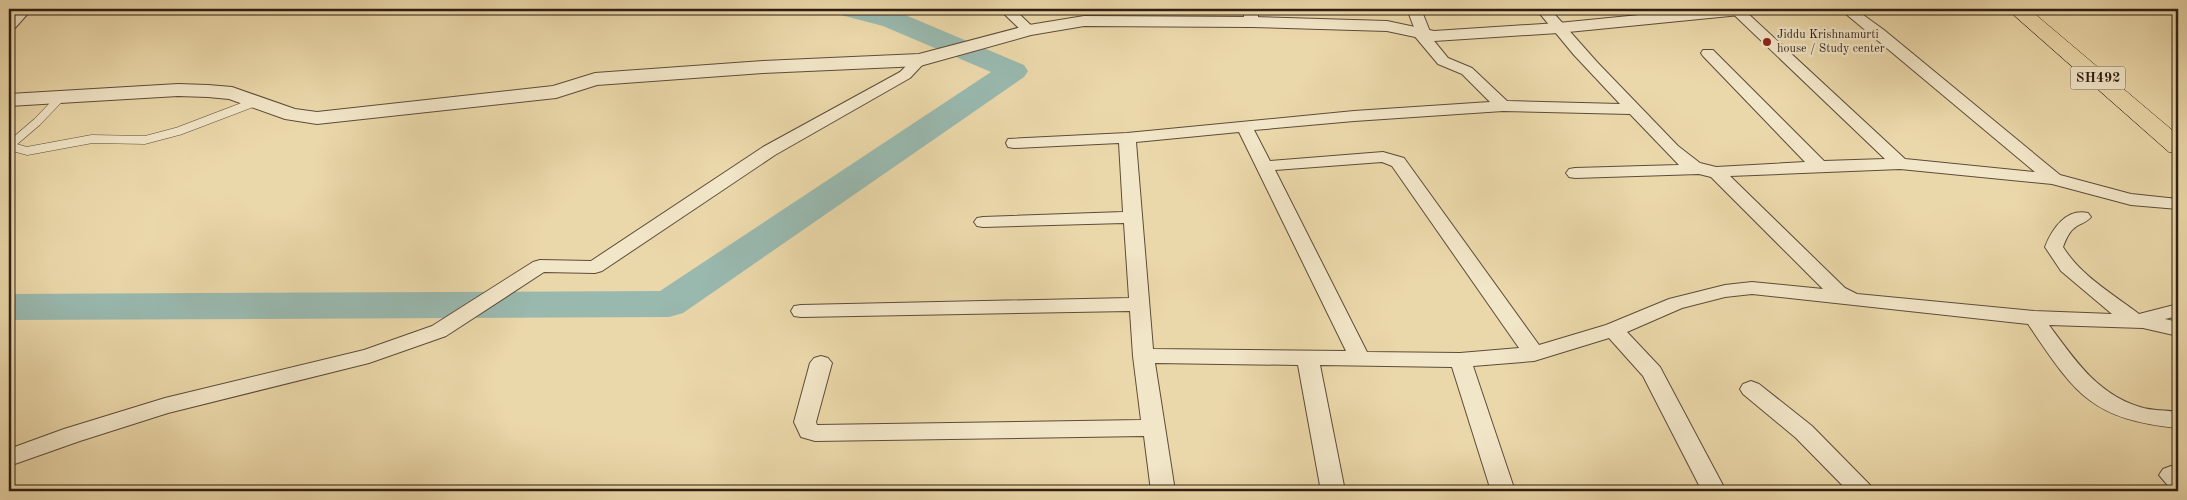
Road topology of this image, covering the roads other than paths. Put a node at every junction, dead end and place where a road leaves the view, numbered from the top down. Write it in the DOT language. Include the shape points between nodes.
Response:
graph roads {
  1 [pos="23,9"];
  2 [pos="1006,9"];
  3 [pos="1414,9"];
  4 [pos="1543,9"];
  5 [pos="1740,9"];
  6 [pos="1847,9"];
  7 [pos="2017,9"];
  8 [pos="1251,15"];
  9 [pos="9,24"];
  10 [pos="1558,28"];
  11 [pos="1022,32"];
  12 [pos="1422,34"];
  13 [pos="1708,53"];
  14 [pos="920,60"];
  15 [pos="62,96"];
  16 [pos="9,100"];
  17 [pos="255,102"];
  18 [pos="1503,106"];
  19 [pos="1634,108"];
  20 [pos="1245,128"];
  21 [pos="1127,138"];
  22 [pos="1014,142"];
  23 [pos="2178,147"];
  24 [pos="1900,164"];
  25 [pos="1266,166"];
  26 [pos="1820,166"];
  27 [pos="1708,170"];
  28 [pos="1575,173"];
  29 [pos="2054,179"];
  30 [pos="2178,204"];
  31 [pos="1132,217"];
  32 [pos="2082,217"];
  33 [pos="983,222"];
  34 [pos="1844,296"];
  35 [pos="1138,304"];
  36 [pos="2178,310"];
  37 [pos="801,311"];
  38 [pos="2034,318"];
  39 [pos="2138,321"];
  40 [pos="2178,329"];
  41 [pos="1613,330"];
  42 [pos="1534,354"];
  43 [pos="1143,356"];
  44 [pos="1360,359"];
  45 [pos="1308,360"];
  46 [pos="1460,360"];
  47 [pos="821,363"];
  48 [pos="1752,389"];
  49 [pos="2178,420"];
  50 [pos="1154,428"];
  51 [pos="9,458"];
  52 [pos="1163,491"];
  53 [pos="1333,491"];
  54 [pos="1503,491"];
  55 [pos="1714,491"];
  56 [pos="1862,491"];
  1 -- 9 [label="street"];
  2 -- 11 [label="street"];
  3 -- 12 [label="street"];
  4 -- 10 [label="street"];
  5 -- 10 [label="street"];
  5 -- 24 [label="street"];
  6 -- 29 [label="street"];
  7 -- 23 [label="main road, SH492"];
  8 -- 11 [label="street" via="1084,21"];
  8 -- 12 [label="street" via="1387,26"];
  10 -- 12 [label="street" via="1434,36"];
  10 -- 19 [label="street"];
  11 -- 14 [label="street"];
  12 -- 18 [label="street" via="1443,61 1467,72"];
  13 -- 26 [label="street"];
  14 -- 17 [label="street" via="596,79 556,92 317,118 292,115"];
  14 -- 51 [label="street" via="905,75 769,151 595,267 540,266 439,331 369,356 165,406"];
  15 -- 16 [label="street"];
  15 -- 17 [label="street" via="178,90 232,93"];
  15 -- 17 [label="lane" via="9,146 32,150 93,138 152,139"];
  18 -- 19 [label="street"];
  18 -- 20 [label="street" via="1354,116"];
  19 -- 27 [label="street" via="1682,158"];
  20 -- 21 [label="street"];
  20 -- 25 [label="street"];
  21 -- 22 [label="street"];
  21 -- 31 [label="street"];
  24 -- 26 [label="street"];
  24 -- 29 [label="street"];
  25 -- 42 [label="street" via="1382,157 1398,162"];
  25 -- 44 [label="street"];
  26 -- 27 [label="street"];
  27 -- 28 [label="street"];
  27 -- 34 [label="street"];
  29 -- 30 [label="street" via="2125,199"];
  31 -- 33 [label="street"];
  31 -- 35 [label="street"];
  32 -- 39 [label="street" via="2063,227 2054,247 2058,256"];
  34 -- 38 [label="street" via="1853,300"];
  34 -- 41 [label="street" via="1752,288 1725,291 1676,303"];
  35 -- 37 [label="street"];
  35 -- 43 [label="street"];
  36 -- 39 [label="street"];
  38 -- 39 [label="street"];
  38 -- 49 [label="street" via="2084,387 2098,398 2138,415"];
  39 -- 40 [label="street"];
  41 -- 42 [label="street"];
  41 -- 55 [label="street" via="1652,372"];
  42 -- 46 [label="street"];
  43 -- 45 [label="street"];
  43 -- 50 [label="street"];
  44 -- 45 [label="street"];
  44 -- 46 [label="street"];
  45 -- 53 [label="street"];
  46 -- 54 [label="street"];
  47 -- 50 [label="street" via="805,422 809,431 815,433"];
  48 -- 56 [label="street" via="1804,432"];
  50 -- 52 [label="street"];
}
